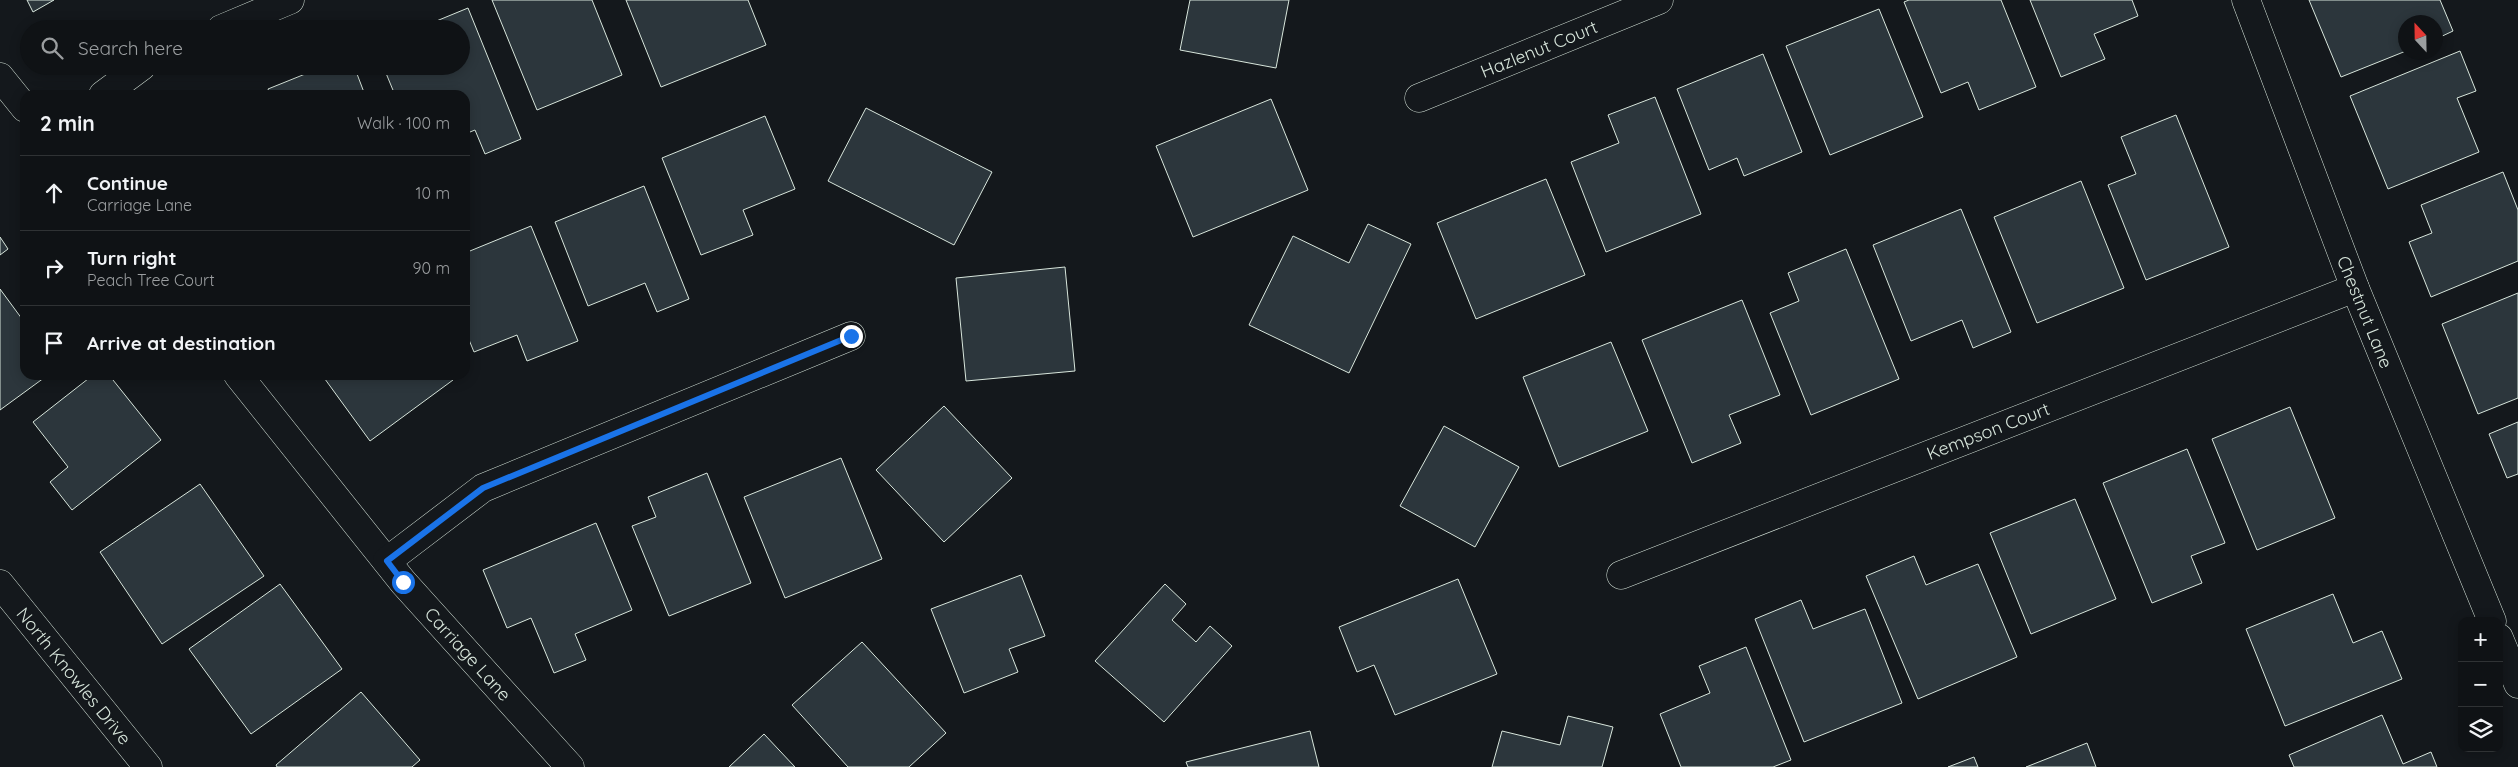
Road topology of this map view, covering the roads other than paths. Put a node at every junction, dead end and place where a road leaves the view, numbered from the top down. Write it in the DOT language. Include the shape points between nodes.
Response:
graph roads {
  1 [pos="290,0"];
  2 [pos="1660,0"];
  3 [pos="2246,0"];
  4 [pos="242,20"];
  5 [pos="130,75"];
  6 [pos="0,77"];
  7 [pos="110,90"];
  8 [pos="1419,98"];
  9 [pos="20,102"];
  10 [pos="2355,288"];
  11 [pos="851,336"];
  12 [pos="242,380"];
  13 [pos="387,561"];
  14 [pos="1621,575"];
  15 [pos="0,584"];
  16 [pos="2490,617"];
  17 [pos="2503,648"];
  18 [pos="2518,684"];
  19 [pos="148,767"];
  20 [pos="570,767"];
  1 -- 4 [label="street"];
  2 -- 8 [label="street, Hazlenut Court"];
  3 -- 10 [label="street, Chestnut Lane"];
  5 -- 7 [label="street"];
  6 -- 9 [label="street"];
  10 -- 14 [label="street, Kempson Court"];
  10 -- 16 [label="street, Chestnut Lane"];
  11 -- 13 [label="street" via="483,488"];
  12 -- 13 [label="street, Carriage Lane"];
  13 -- 20 [label="street, Carriage Lane"];
  15 -- 19 [label="street, North Knowles Drive"];
  17 -- 18 [label="street"];
}
